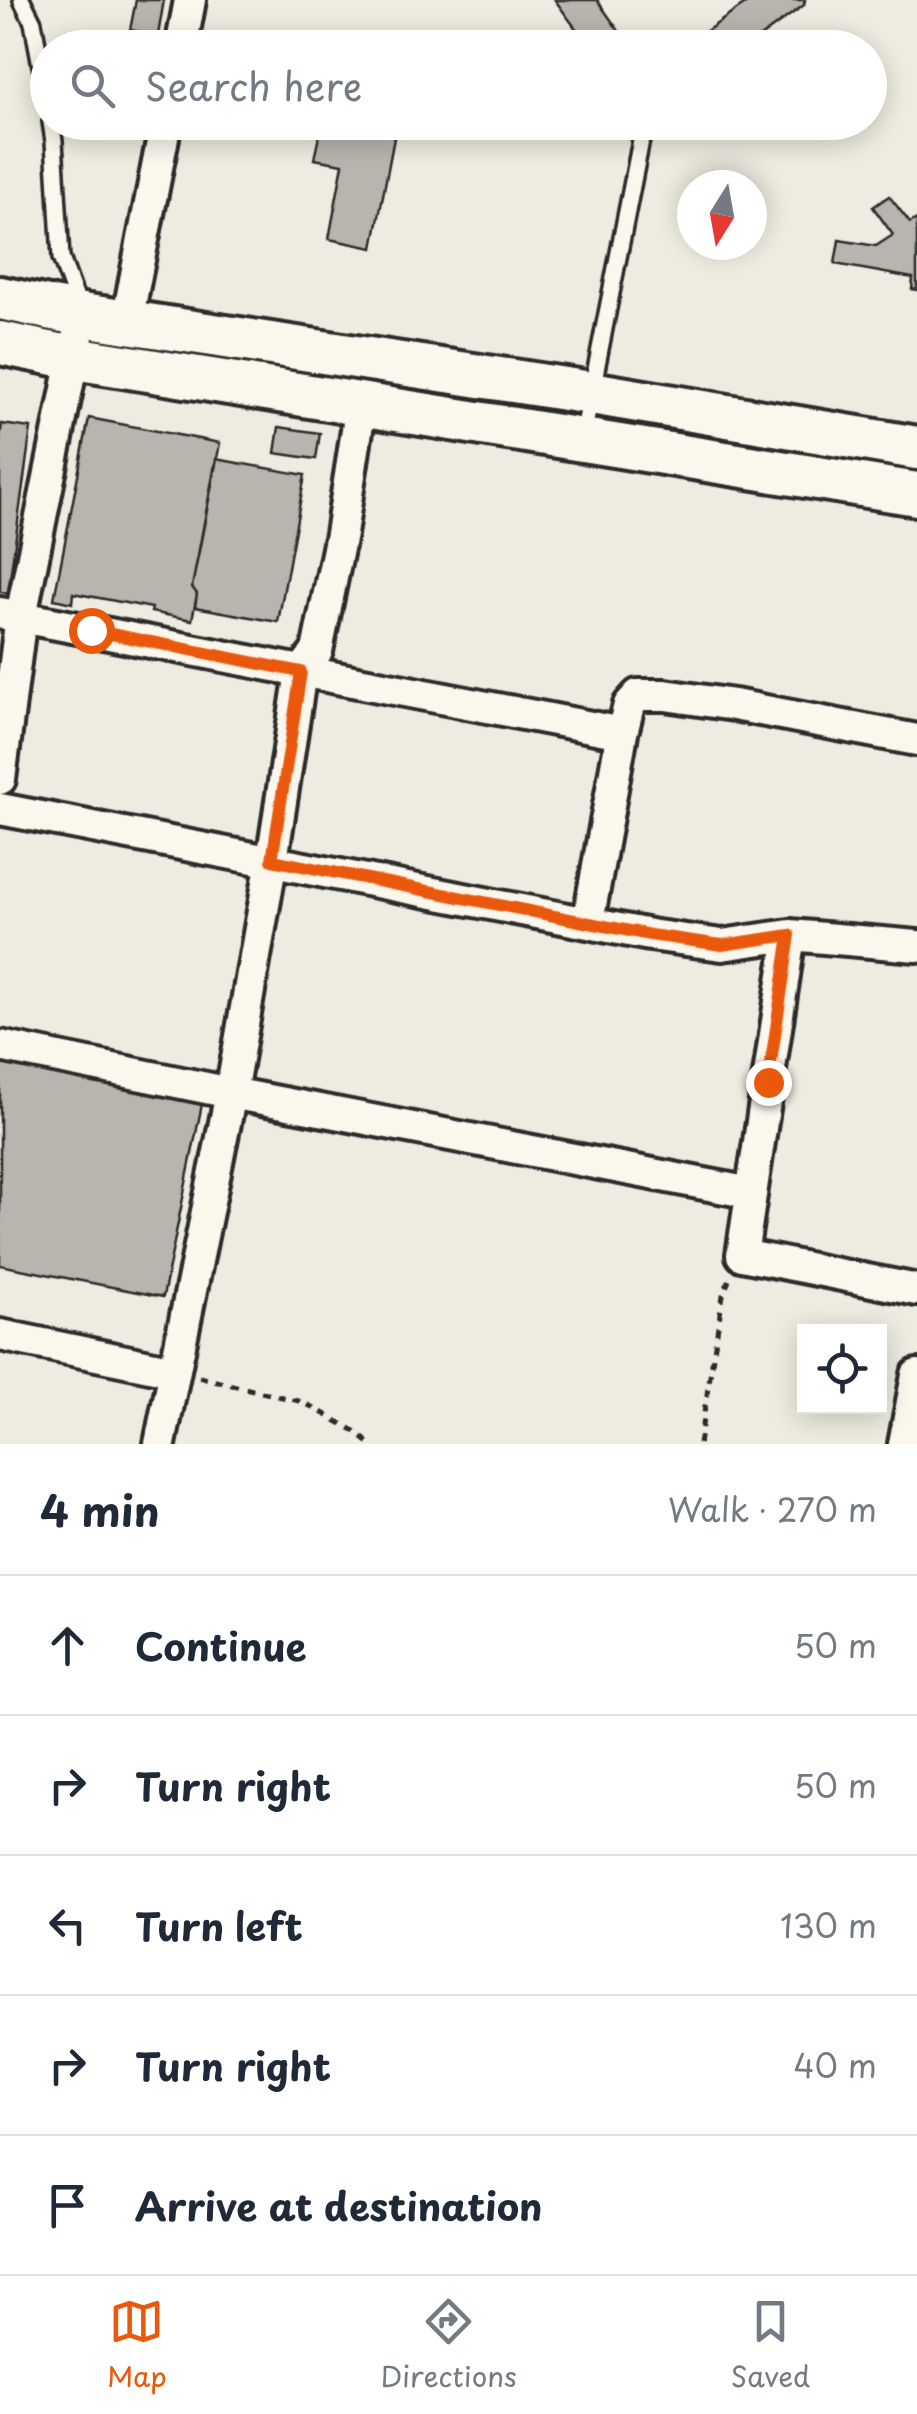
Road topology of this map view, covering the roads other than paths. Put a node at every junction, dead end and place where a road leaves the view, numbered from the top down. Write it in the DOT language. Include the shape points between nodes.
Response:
graph roads {
  1 [pos="22,0"];
  2 [pos="190,0"];
  3 [pos="35,30"];
  4 [pos="184,30"];
  5 [pos="54,140"];
  6 [pos="162,140"];
  7 [pos="641,140"];
  8 [pos="0,298"];
  9 [pos="82,315"];
  10 [pos="127,321"];
  11 [pos="0,343"];
  12 [pos="74,358"];
  13 [pos="591,394"];
  14 [pos="361,404"];
  15 [pos="582,440"];
  16 [pos="917,448"];
  17 [pos="917,494"];
  18 [pos="10,614"];
  19 [pos="301,672"];
  20 [pos="622,732"];
  21 [pos="917,740"];
  22 [pos="0,780"];
  23 [pos="0,809"];
  24 [pos="272,860"];
  25 [pos="588,922"];
  26 [pos="790,935"];
  27 [pos="917,946"];
  28 [pos="0,1046"];
  29 [pos="231,1093"];
  30 [pos="751,1193"];
  31 [pos="917,1290"];
  32 [pos="0,1335"];
  33 [pos="174,1371"];
  34 [pos="917,1375"];
  35 [pos="160,1444"];
  36 [pos="904,1444"];
  1 -- 3 [label="lane"];
  2 -- 4 [label="street"];
  5 -- 9 [label="lane" via="61,258"];
  6 -- 10 [label="street"];
  7 -- 13 [label="lane"];
  8 -- 9 [label="main road"];
  9 -- 10 [label="main road"];
  9 -- 12 [label="street"];
  10 -- 13 [label="main road"];
  11 -- 12 [label="main road"];
  12 -- 14 [label="main road"];
  12 -- 18 [label="street"];
  13 -- 15 [label="lane"];
  13 -- 16 [label="main road"];
  14 -- 15 [label="main road"];
  14 -- 19 [label="street" via="317,651"];
  15 -- 17 [label="main road"];
  18 -- 19 [label="street"];
  18 -- 22 [label="street"];
  19 -- 20 [label="street"];
  19 -- 24 [label="street"];
  20 -- 21 [label="street" via="638,695 665,695"];
  20 -- 25 [label="street"];
  23 -- 24 [label="street"];
  24 -- 25 [label="street"];
  24 -- 29 [label="street"];
  25 -- 26 [label="street" via="722,945"];
  26 -- 27 [label="street"];
  26 -- 30 [label="street"];
  28 -- 29 [label="street"];
  29 -- 30 [label="street"];
  29 -- 33 [label="street"];
  30 -- 31 [label="street" via="742,1255"];
  32 -- 33 [label="street"];
  33 -- 35 [label="street"];
  34 -- 36 [label="street"];
}
